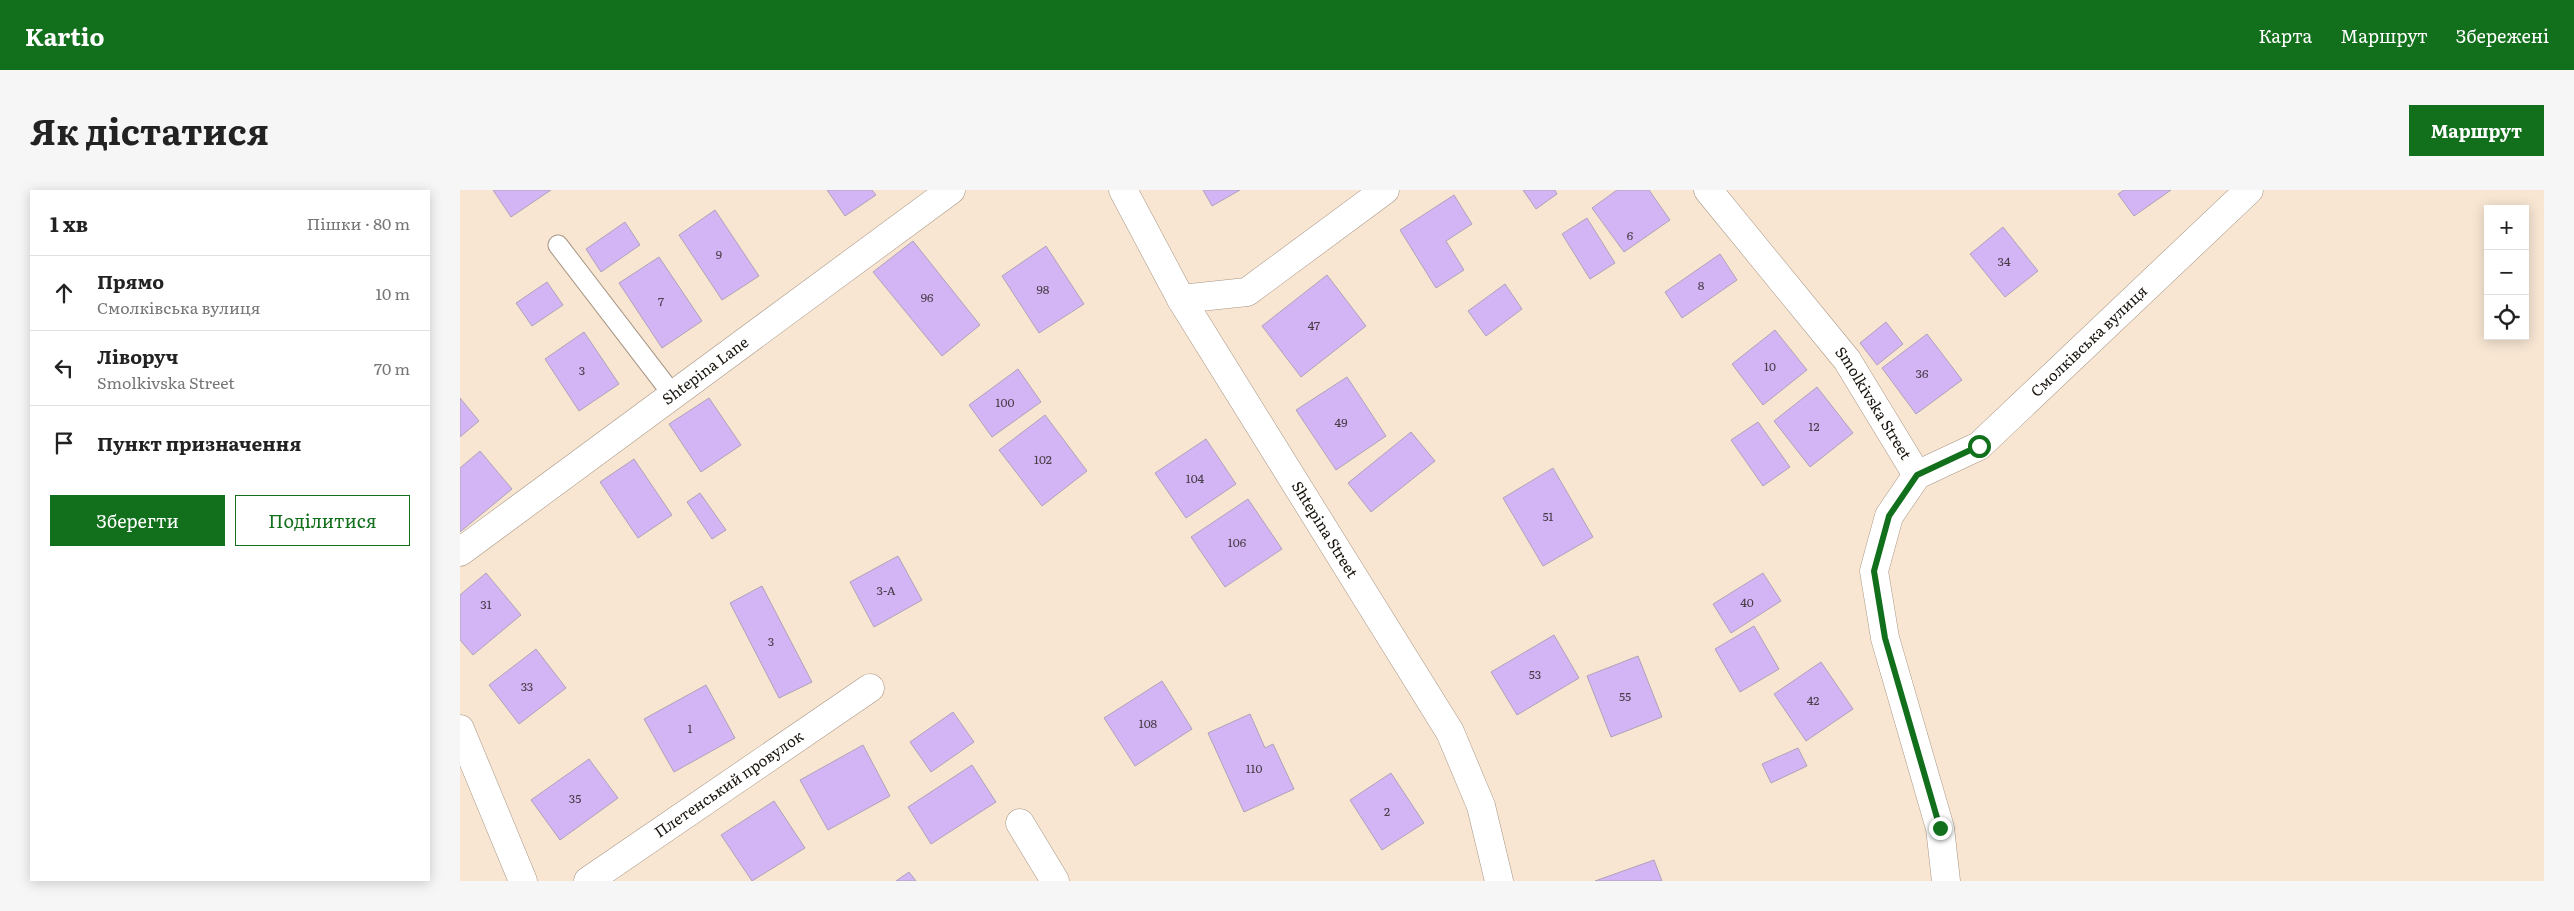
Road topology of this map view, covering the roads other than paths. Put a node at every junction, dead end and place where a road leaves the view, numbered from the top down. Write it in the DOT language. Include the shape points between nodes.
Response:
graph roads {
  1 [pos="951,190"];
  2 [pos="1123,190"];
  3 [pos="1385,190"];
  4 [pos="1708,190"];
  5 [pos="2249,190"];
  6 [pos="558,245"];
  7 [pos="1181,299"];
  8 [pos="672,395"];
  9 [pos="1917,475"];
  10 [pos="460,552"];
  11 [pos="870,688"];
  12 [pos="460,729"];
  13 [pos="1020,823"];
  14 [pos="523,881"];
  15 [pos="588,881"];
  16 [pos="1055,881"];
  17 [pos="1499,881"];
  18 [pos="1946,881"];
  1 -- 8 [label="street, Shtepina Lane"];
  2 -- 7 [label="street, Shtepina Street"];
  3 -- 7 [label="street" via="1247,292"];
  4 -- 9 [label="street, Smolkivska Street" via="1847,360"];
  5 -- 9 [label="street, Смолківська вулиця" via="1979,446"];
  6 -- 8 [label="lane"];
  7 -- 17 [label="street, Shtepina Street" via="1450,732 1481,806"];
  8 -- 10 [label="street, Shtepina Lane"];
  9 -- 18 [label="street, Smolkivska Street" via="1889,516 1874,571 1885,638 1940,828"];
  11 -- 15 [label="street, Плетенський провулок"];
  12 -- 14 [label="street"];
  13 -- 16 [label="street"];
}
